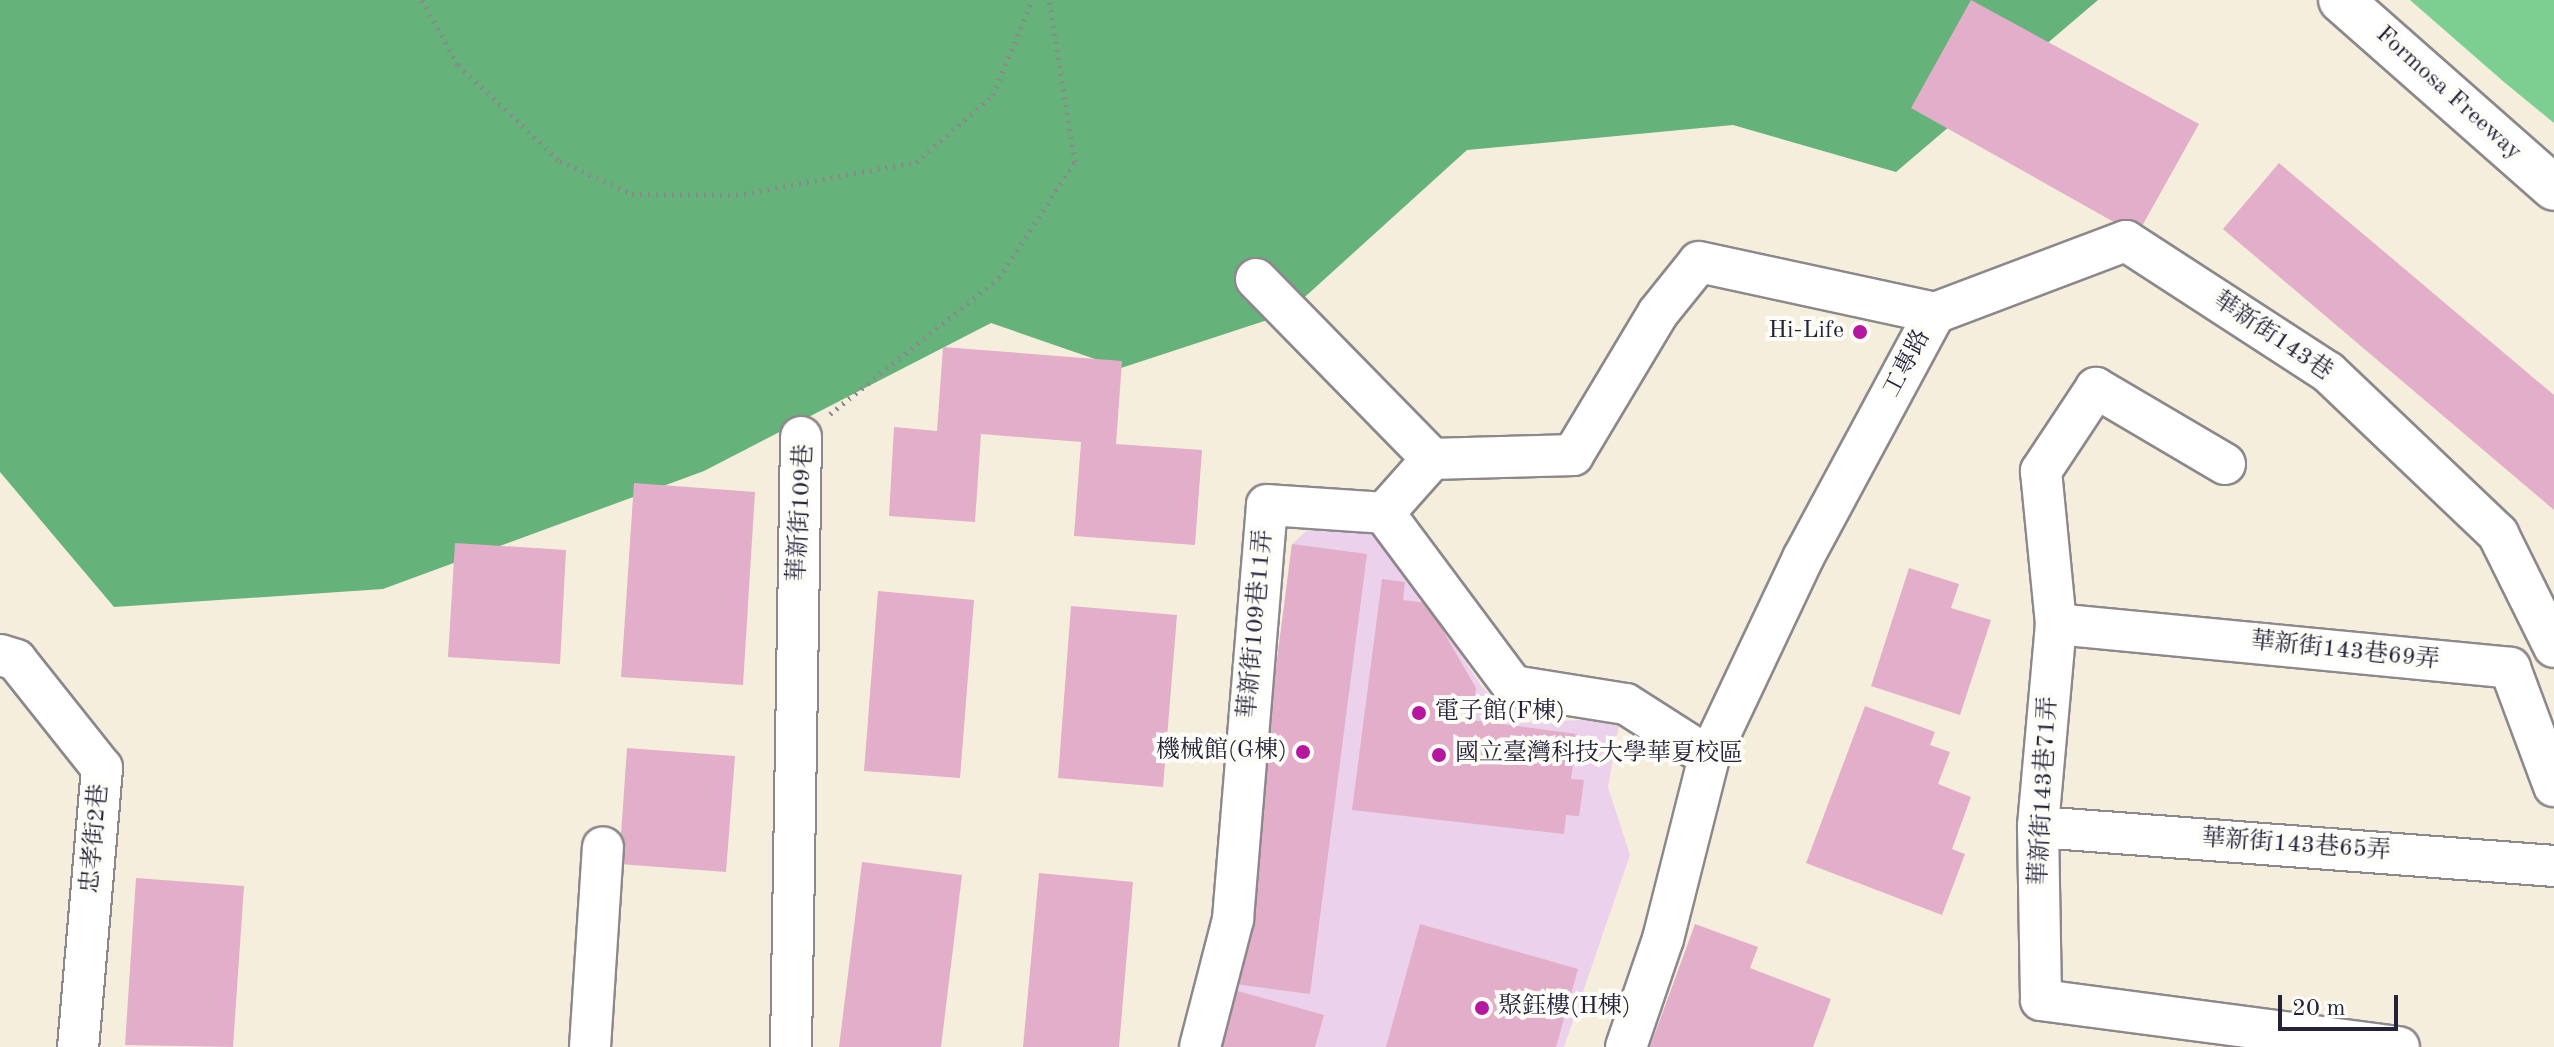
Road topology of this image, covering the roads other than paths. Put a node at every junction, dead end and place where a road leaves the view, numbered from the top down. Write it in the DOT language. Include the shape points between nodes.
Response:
graph roads {
  1 [pos="2341,0"];
  2 [pos="2554,188"];
  3 [pos="1256,279"];
  4 [pos="1935,313"];
  5 [pos="801,437"];
  6 [pos="1432,459"];
  7 [pos="2225,464"];
  8 [pos="1384,513"];
  9 [pos="2056,624"];
  10 [pos="2554,647"];
  11 [pos="8,657"];
  12 [pos="1709,757"];
  13 [pos="2554,786"];
  14 [pos="2038,827"];
  15 [pos="603,847"];
  16 [pos="2554,866"];
  17 [pos="78,1047"];
  18 [pos="590,1047"];
  19 [pos="791,1047"];
  20 [pos="1200,1047"];
  21 [pos="1626,1047"];
  22 [pos="2399,1047"];
  1 -- 2 [label="highway, Formosa Freeway"];
  3 -- 6 [label="street"];
  4 -- 6 [label="street, 工專路" via="1699,262 1658,313 1573,455"];
  4 -- 10 [label="street, 華新街143巷" via="2126,241 2340,383 2498,534"];
  4 -- 12 [label="street, 工專路" via="1803,558"];
  5 -- 19 [label="street, 華新街109巷"];
  6 -- 8 [label="street"];
  7 -- 9 [label="street, 華新街143巷71弄" via="2096,388 2041,471"];
  8 -- 12 [label="street" via="1513,686 1626,704"];
  8 -- 20 [label="street, 華新街109巷11弄" via="1267,505 1233,919"];
  9 -- 13 [label="street, 華新街143巷69弄" via="2510,668"];
  9 -- 14 [label="street, 華新街143巷71弄"];
  11 -- 17 [label="street, 忠孝街2巷" via="102,768"];
  12 -- 21 [label="street, 工專路" via="1663,939"];
  14 -- 16 [label="street, 華新街143巷65弄"];
  14 -- 22 [label="street, 華新街143巷71弄" via="2041,1000"];
  15 -- 18 [label="street"];
}
